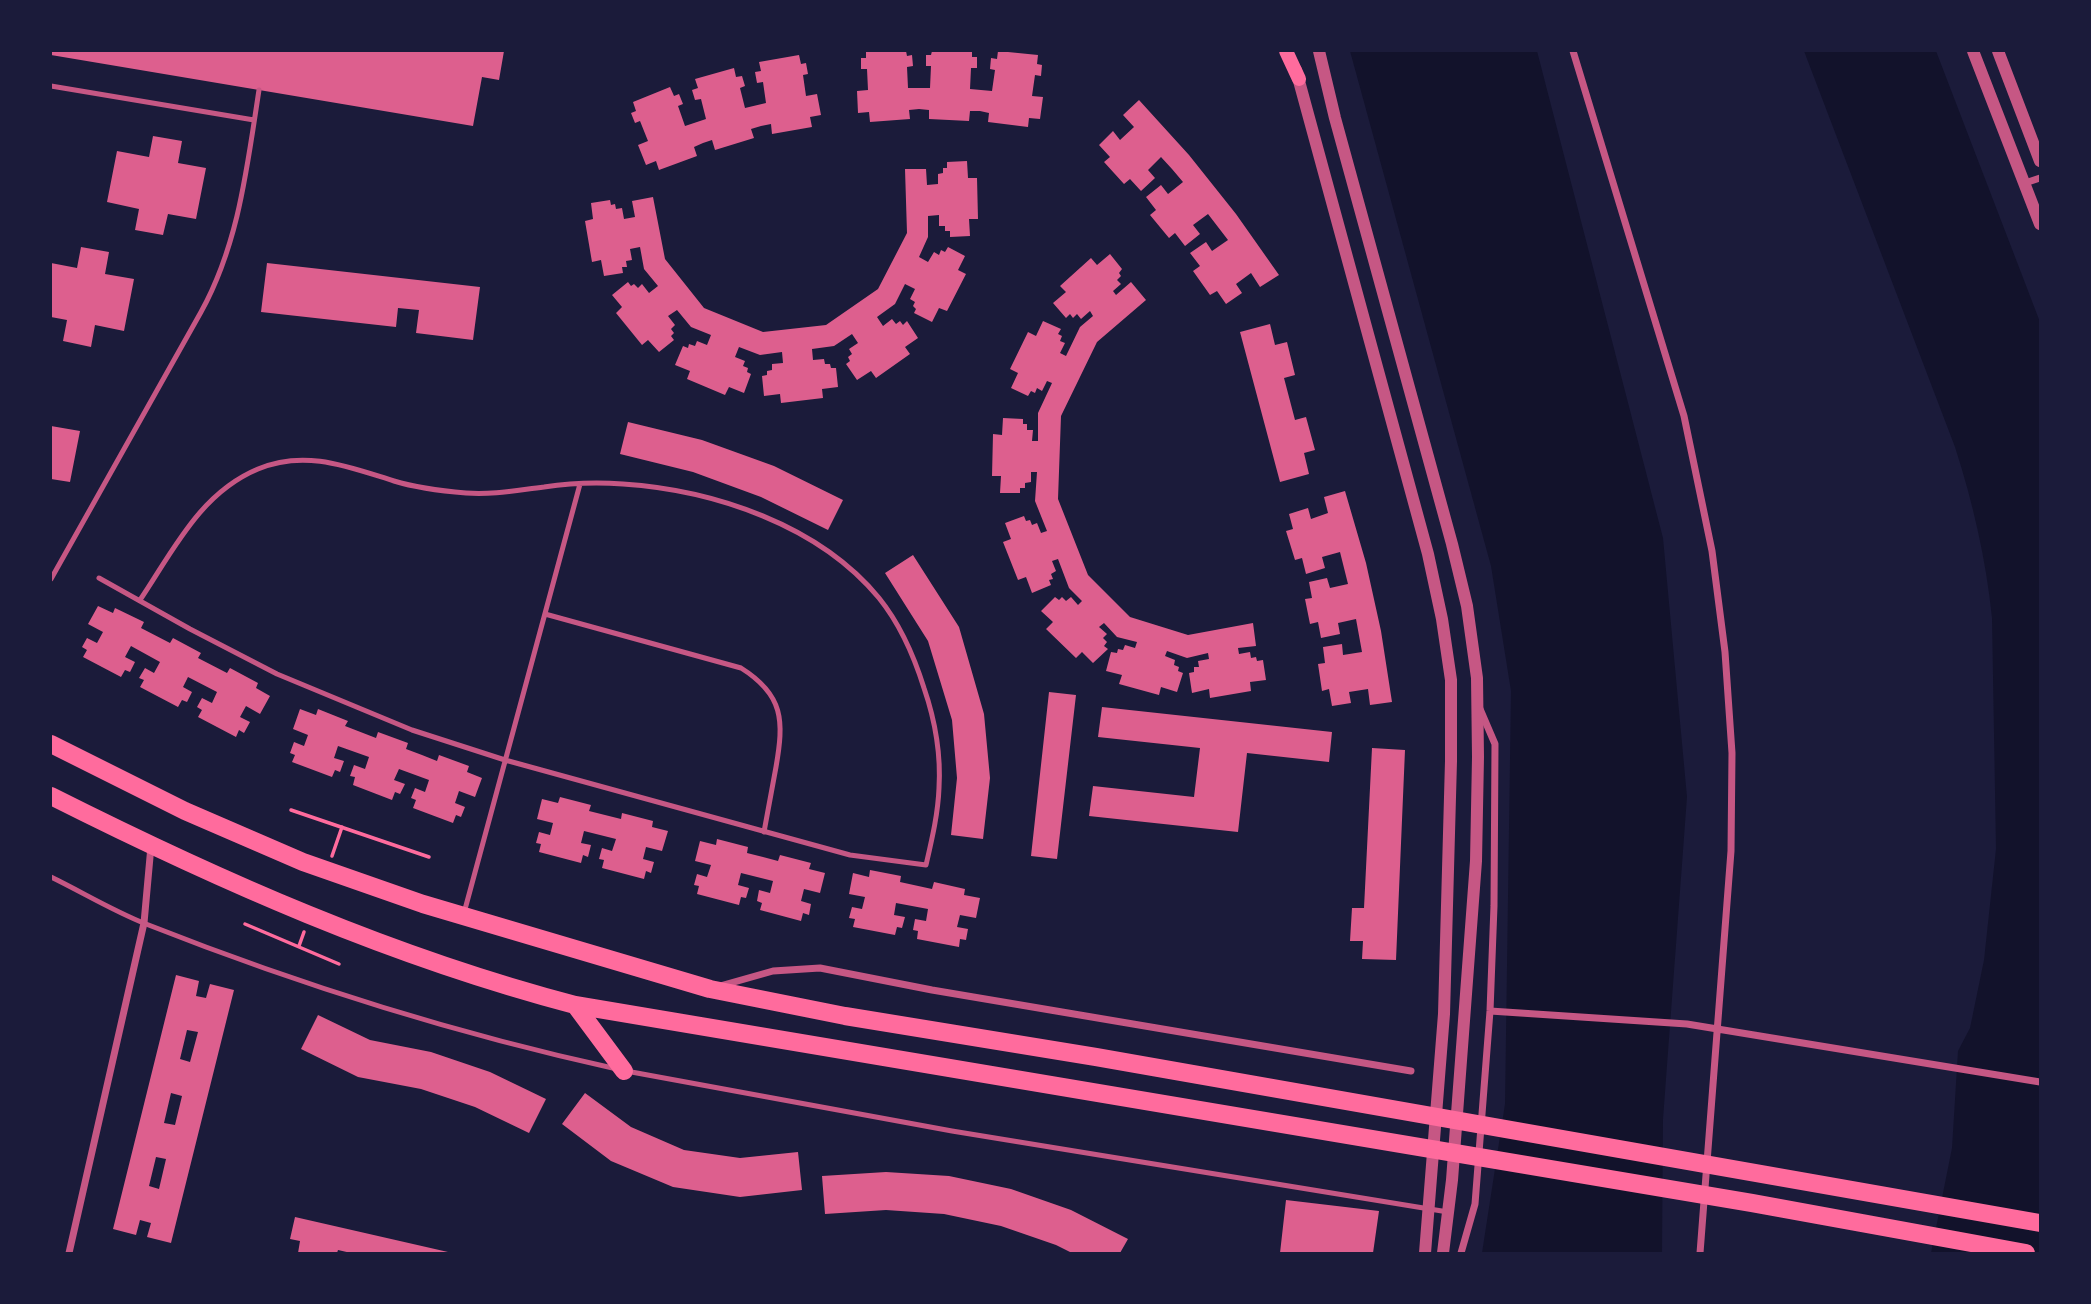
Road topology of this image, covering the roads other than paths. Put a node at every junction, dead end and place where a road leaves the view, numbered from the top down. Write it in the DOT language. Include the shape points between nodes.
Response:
graph roads {
  1 [pos="1289,51"];
  2 [pos="1320,51"];
  3 [pos="1573,51"];
  4 [pos="1973,51"];
  5 [pos="1998,51"];
  6 [pos="1298,79"];
  7 [pos="51,86"];
  8 [pos="259,90"];
  9 [pos="254,120"];
  10 [pos="2040,161"];
  11 [pos="2040,178"];
  12 [pos="2025,183"];
  13 [pos="2040,224"];
  14 [pos="580,484"];
  15 [pos="99,578"];
  16 [pos="51,579"];
  17 [pos="140,600"];
  18 [pos="545,614"];
  19 [pos="1477,702"];
  20 [pos="51,744"];
  21 [pos="505,760"];
  22 [pos="51,796"];
  23 [pos="764,832"];
  24 [pos="151,846"];
  25 [pos="51,877"];
  26 [pos="463,917"];
  27 [pos="144,923"];
  28 [pos="709,989"];
  29 [pos="575,1005"];
  30 [pos="1490,1011"];
  31 [pos="1717,1029"];
  32 [pos="624,1071"];
  33 [pos="1411,1072"];
  34 [pos="2040,1082"];
  35 [pos="1429,1209"];
  36 [pos="1448,1212"];
  37 [pos="2040,1223"];
  38 [pos="69,1253"];
  39 [pos="1425,1253"];
  40 [pos="1443,1253"];
  41 [pos="1461,1253"];
  42 [pos="1700,1253"];
  43 [pos="2026,1253"];
  1 -- 6 [label="main road"];
  2 -- 19 [label="street" via="1467,606"];
  3 -- 31 [label="street" via="1684,416 1714,563 1730,702 1733,790"];
  4 -- 12 [label="street"];
  5 -- 10 [label="street"];
  6 -- 35 [label="street" via="1428,554 1451,680 1444,1014"];
  7 -- 9 [label="lane"];
  8 -- 9 [label="lane"];
  9 -- 16 [label="lane" via="236,228 217,282"];
  11 -- 12 [label="street"];
  12 -- 13 [label="street"];
  14 -- 17 [label="lane" via="470,494 432,490 327,461 293,460 260,468 229,483 204,505"];
  14 -- 18 [label="lane"];
  14 -- 23 [label="lane" via="663,488 718,501 782,526 851,569 902,632 931,707 938,746 938,800 926,865 850,855"];
  15 -- 17 [label="lane"];
  17 -- 21 [label="lane" via="233,652 322,694"];
  18 -- 21 [label="lane"];
  18 -- 23 [label="lane" via="741,668 758,679 780,714 781,735"];
  19 -- 30 [label="street" via="1495,744"];
  19 -- 36 [label="street" via="1476,861"];
  20 -- 26 [label="highway" via="185,811 303,862"];
  21 -- 23 [label="lane"];
  21 -- 26 [label="lane"];
  22 -- 24 [label="highway"];
  24 -- 27 [label="street"];
  24 -- 29 [label="highway" via="367,939 499,985"];
  25 -- 27 [label="lane"];
  26 -- 28 [label="highway"];
  27 -- 32 [label="lane" via="343,995 536,1051"];
  27 -- 38 [label="street"];
  28 -- 33 [label="street" via="773,971 820,968"];
  28 -- 37 [label="highway"];
  29 -- 32 [label="highway"];
  29 -- 43 [label="highway"];
  30 -- 31 [label="street"];
  30 -- 41 [label="street" via="1475,1204"];
  31 -- 34 [label="street"];
  31 -- 42 [label="street"];
  32 -- 35 [label="lane" via="952,1131"];
  35 -- 36 [label="lane"];
  35 -- 39 [label="street"];
  36 -- 40 [label="street"];
}
